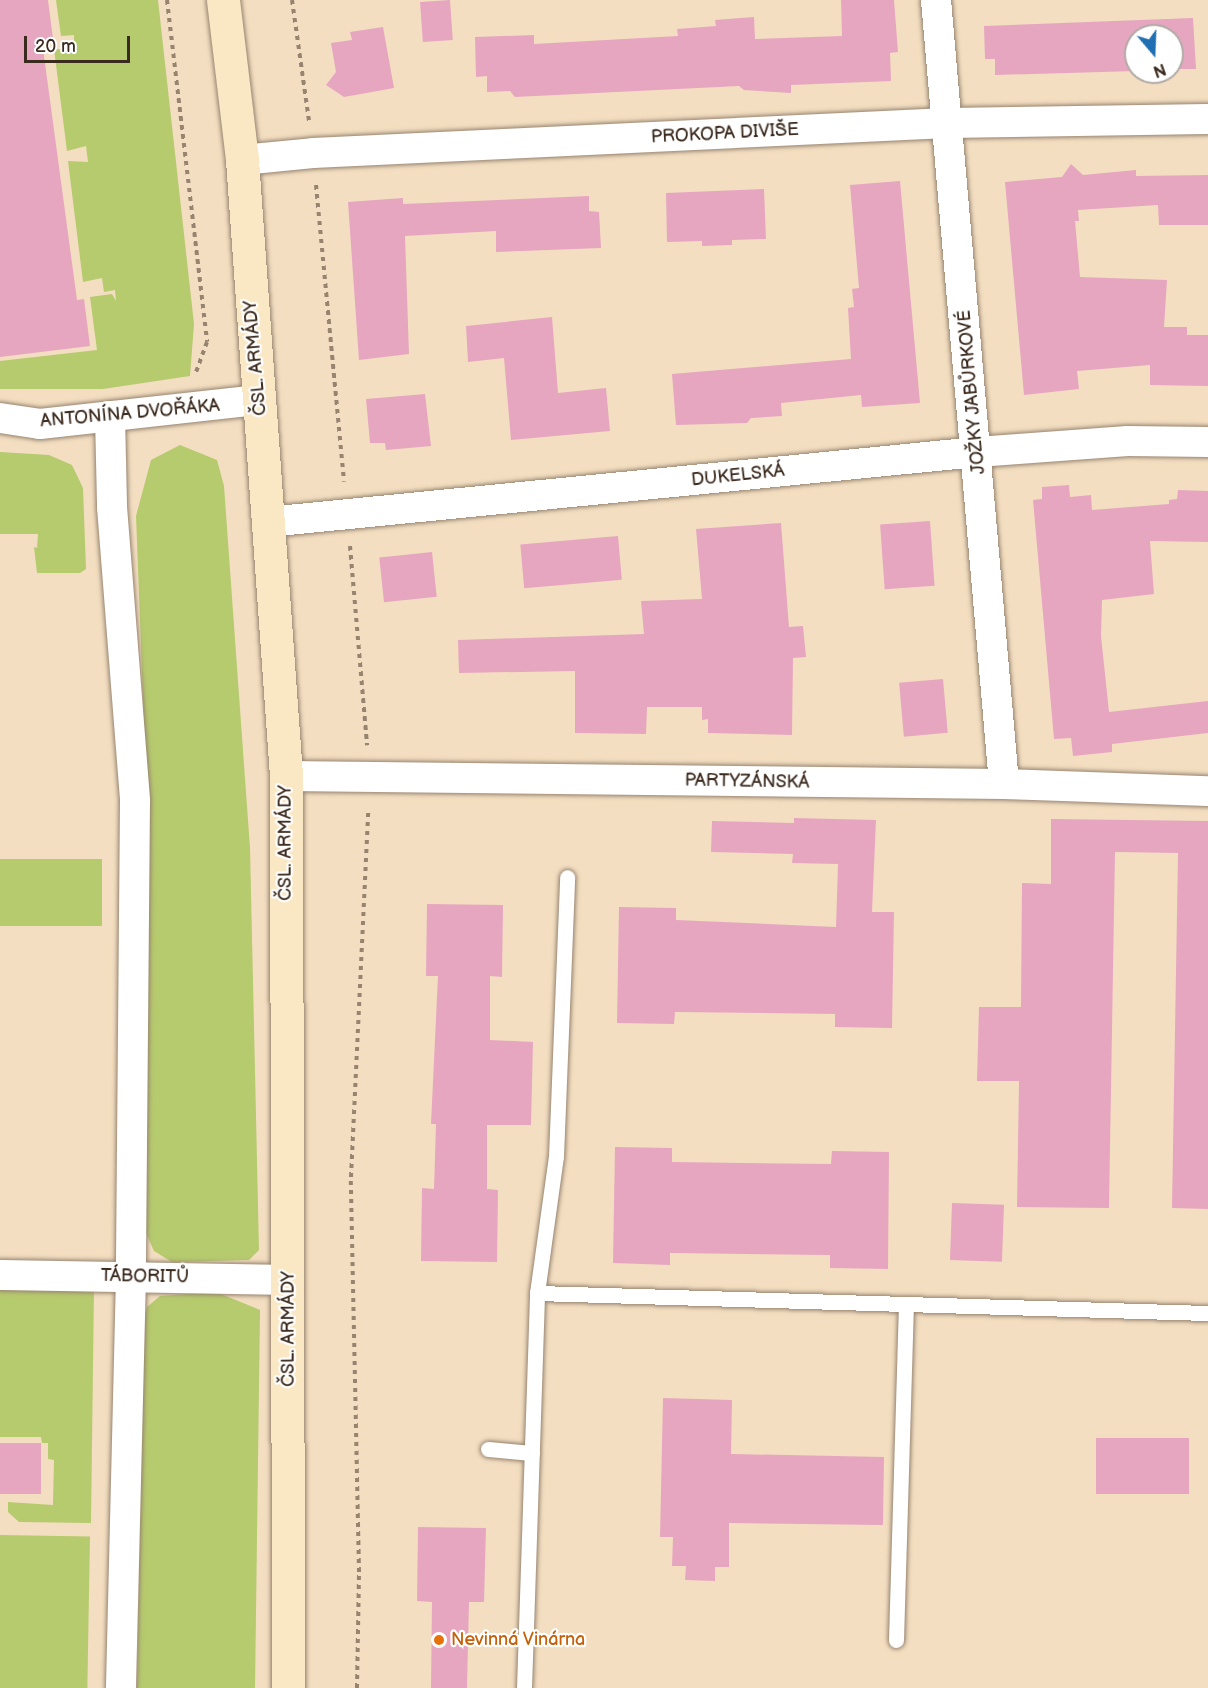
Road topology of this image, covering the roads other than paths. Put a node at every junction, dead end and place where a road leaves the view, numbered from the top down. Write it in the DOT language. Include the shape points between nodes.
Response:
graph roads {
  1 [pos="222,0"];
  2 [pos="936,0"];
  3 [pos="1208,119"];
  4 [pos="947,123"];
  5 [pos="242,160"];
  6 [pos="260,400"];
  7 [pos="110,416"];
  8 [pos="0,418"];
  9 [pos="1208,442"];
  10 [pos="977,452"];
  11 [pos="268,522"];
  12 [pos="286,776"];
  13 [pos="1004,784"];
  14 [pos="1208,791"];
  15 [pos="567,877"];
  16 [pos="0,1275"];
  17 [pos="131,1276"];
  18 [pos="289,1280"];
  19 [pos="537,1293"];
  20 [pos="906,1304"];
  21 [pos="1208,1313"];
  22 [pos="488,1449"];
  23 [pos="532,1453"];
  24 [pos="896,1640"];
  25 [pos="121,1688"];
  26 [pos="288,1688"];
  27 [pos="524,1688"];
  1 -- 5 [label="street, ČSL. ARMÁDY"];
  2 -- 4 [label="street, JOŽKY JABŮRKOVÉ"];
  3 -- 4 [label="street, PROKOPA DIVIŠE"];
  4 -- 5 [label="street, PROKOPA DIVIŠE" via="313,153"];
  4 -- 10 [label="street, JOŽKY JABŮRKOVÉ"];
  5 -- 6 [label="street, ČSL. ARMÁDY"];
  6 -- 7 [label="street, ANTONÍNA DVOŘÁKA"];
  6 -- 11 [label="street, ČSL. ARMÁDY"];
  7 -- 8 [label="street, ANTONÍNA DVOŘÁKA" via="40,424"];
  7 -- 17 [label="street" via="112,507 135,801"];
  9 -- 10 [label="street, DUKELSKÁ" via="1128,441"];
  10 -- 11 [label="street, DUKELSKÁ"];
  10 -- 13 [label="street, JOŽKY JABŮRKOVÉ"];
  11 -- 12 [label="street, ČSL. ARMÁDY"];
  12 -- 13 [label="street, PARTYZÁNSKÁ"];
  12 -- 18 [label="street, ČSL. ARMÁDY"];
  13 -- 14 [label="street, PARTYZÁNSKÁ"];
  15 -- 19 [label="lane" via="556,1156"];
  16 -- 17 [label="street, TÁBORITŮ"];
  17 -- 18 [label="street, TÁBORITŮ"];
  17 -- 25 [label="street"];
  18 -- 26 [label="street, ČSL. ARMÁDY"];
  19 -- 20 [label="lane"];
  19 -- 23 [label="lane"];
  20 -- 21 [label="lane"];
  20 -- 24 [label="lane"];
  22 -- 23 [label="lane"];
  23 -- 27 [label="lane"];
}
